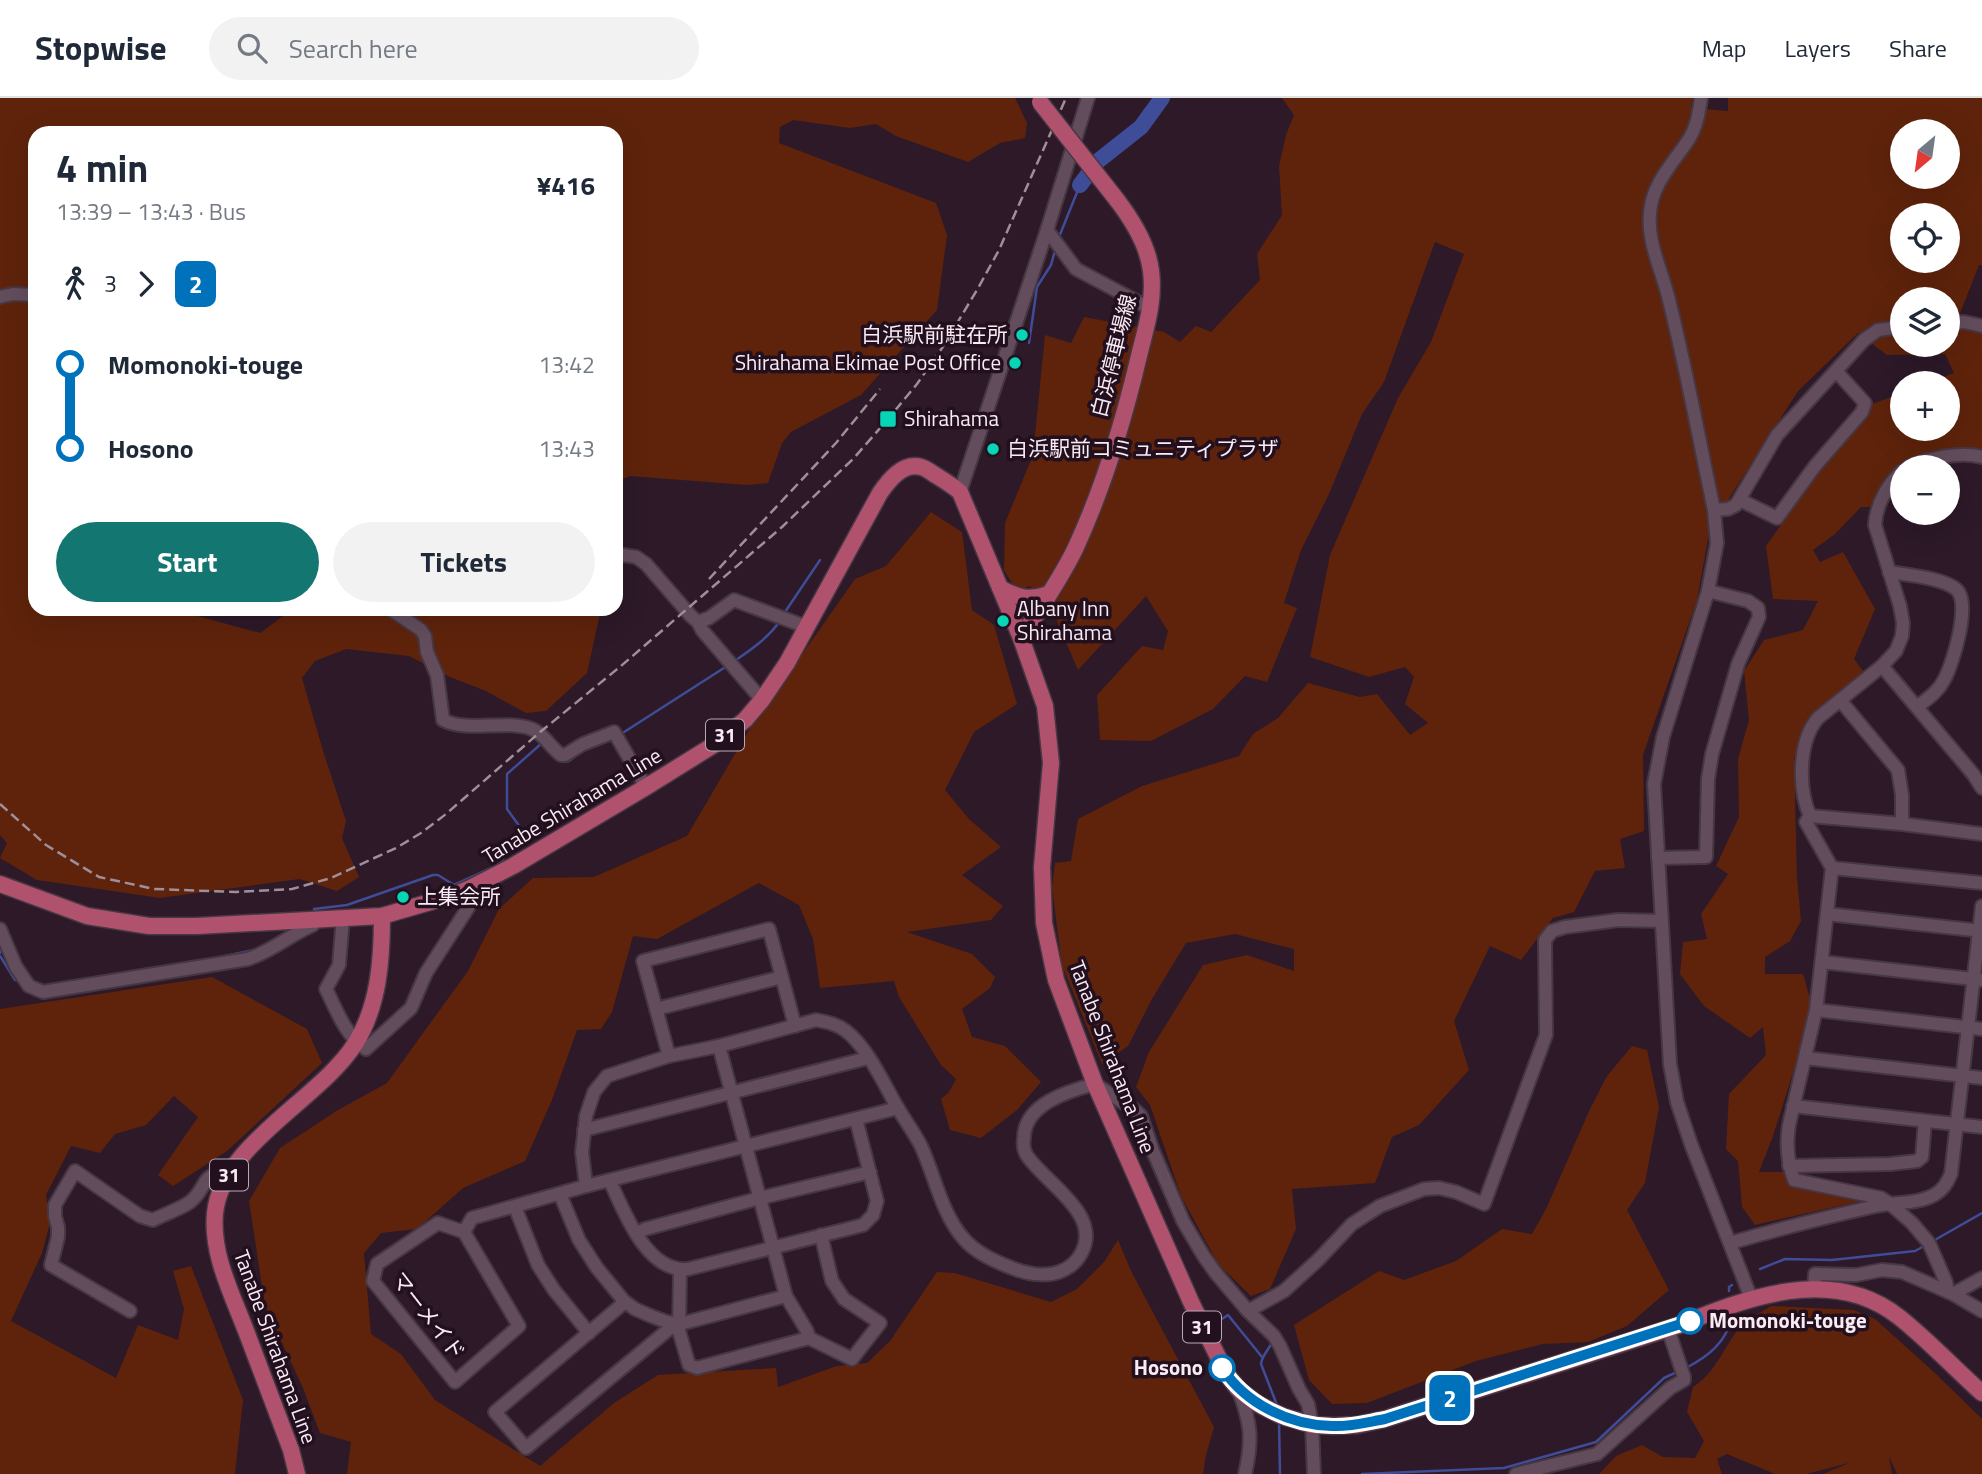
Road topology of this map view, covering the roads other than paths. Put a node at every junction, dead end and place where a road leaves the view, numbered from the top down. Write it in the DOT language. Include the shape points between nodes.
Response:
graph roads {
  1 [pos="1088,98"];
  2 [pos="1701,98"];
  3 [pos="1038,100"];
  4 [pos="1047,230"];
  5 [pos="28,295"];
  6 [pos="0,297"];
  7 [pos="1151,309"];
  8 [pos="1960,322"];
  9 [pos="1982,326"];
  10 [pos="1890,328"];
  11 [pos="1836,371"];
  12 [pos="1956,455"];
  13 [pos="1982,457"];
  14 [pos="1890,485"];
  15 [pos="960,492"];
  16 [pos="1740,500"];
  17 [pos="1714,510"];
  18 [pos="623,555"];
  19 [pos="1889,572"];
  20 [pos="1000,588"];
  21 [pos="1708,591"];
  22 [pos="1048,594"];
  23 [pos="400,616"];
  24 [pos="698,622"];
  25 [pos="807,627"];
  26 [pos="1021,638"];
  27 [pos="1882,666"];
  28 [pos="762,700"];
  29 [pos="1840,700"];
  30 [pos="1917,706"];
  31 [pos="646,787"];
  32 [pos="1982,788"];
  33 [pos="1810,816"];
  34 [pos="1902,824"];
  35 [pos="1982,834"];
  36 [pos="1658,858"];
  37 [pos="1832,868"];
  38 [pos="1982,883"];
  39 [pos="0,884"];
  40 [pos="470,888"];
  41 [pos="1982,906"];
  42 [pos="1827,914"];
  43 [pos="382,916"];
  44 [pos="343,917"];
  45 [pos="315,918"];
  46 [pos="1661,921"];
  47 [pos="0,929"];
  48 [pos="1981,930"];
  49 [pos="1822,962"];
  50 [pos="782,976"];
  51 [pos="1977,979"];
  52 [pos="656,1009"];
  53 [pos="1816,1010"];
  54 [pos="795,1026"];
  55 [pos="1968,1027"];
  56 [pos="1982,1029"];
  57 [pos="356,1042"];
  58 [pos="719,1046"];
  59 [pos="669,1056"];
  60 [pos="869,1058"];
  61 [pos="1805,1058"];
  62 [pos="1963,1076"];
  63 [pos="1982,1078"];
  64 [pos="1095,1084"];
  65 [pos="733,1093"];
  66 [pos="1793,1106"];
  67 [pos="898,1108"];
  68 [pos="856,1119"];
  69 [pos="1925,1121"];
  70 [pos="1957,1124"];
  71 [pos="1982,1127"];
  72 [pos="584,1130"];
  73 [pos="747,1146"];
  74 [pos="1789,1166"];
  75 [pos="870,1172"];
  76 [pos="229,1174"];
  77 [pos="610,1181"];
  78 [pos="586,1186"];
  79 [pos="560,1194"];
  80 [pos="761,1198"];
  81 [pos="1889,1203"];
  82 [pos="515,1207"];
  83 [pos="464,1232"];
  84 [pos="637,1233"];
  85 [pos="821,1235"];
  86 [pos="1730,1243"];
  87 [pos="773,1247"];
  88 [pos="680,1270"];
  89 [pos="1982,1278"];
  90 [pos="1814,1289"];
  91 [pos="1950,1293"];
  92 [pos="786,1296"];
  93 [pos="1751,1298"];
  94 [pos="625,1302"];
  95 [pos="130,1311"];
  96 [pos="1248,1311"];
  97 [pos="1982,1311"];
  98 [pos="680,1324"];
  99 [pos="1668,1329"];
  100 [pos="589,1333"];
  101 [pos="809,1338"];
  102 [pos="1238,1389"];
  103 [pos="1982,1393"];
  104 [pos="1312,1425"];
  105 [pos="297,1474"];
  106 [pos="1245,1474"];
  107 [pos="1314,1474"];
  108 [pos="1516,1474"];
  1 -- 4 [label="street"];
  2 -- 17 [label="street" via="1699,118 1669,165 1649,215"];
  3 -- 7 [label="main road, 白浜停車場線, bridge" via="1136,226 1151,271"];
  4 -- 7 [label="street" via="1076,269"];
  4 -- 15 [label="street"];
  5 -- 6 [label="street"];
  7 -- 22 [label="main road, 白浜停車場線" via="1096,498 1076,547"];
  8 -- 9 [label="street"];
  10 -- 11 [label="street" via="1872,334"];
  11 -- 16 [label="street" via="1777,435"];
  11 -- 16 [label="street" via="1865,403 1862,412 1777,518"];
  12 -- 13 [label="street"];
  14 -- 19 [label="street" via="1875,516"];
  15 -- 20 [label="main road, Tanabe Shirahama Line / 31"];
  15 -- 25 [label="main road, Tanabe Shirahama Line / 31" via="921,466 908,467 889,480"];
  16 -- 17 [label="street" via="1728,509"];
  17 -- 21 [label="street" via="1717,543"];
  18 -- 24 [label="street" via="646,564"];
  19 -- 27 [label="street" via="1903,623 1896,651"];
  19 -- 30 [label="street" via="1945,582 1961,594 1963,603 1949,670 1938,690"];
  20 -- 22 [label="main road" via="1032,600"];
  20 -- 26 [label="main road, Tanabe Shirahama Line / 31"];
  21 -- 36 [label="street" via="1654,784"];
  21 -- 36 [label="street" via="1748,601 1758,608 1759,617 1738,664 1712,754 1707,779 1706,856"];
  22 -- 26 [label="main road, 白浜停車場線"];
  23 -- 31 [label="street" via="425,636 437,675 443,720 534,729 561,755 614,732"];
  24 -- 25 [label="street" via="734,600"];
  24 -- 28 [label="street"];
  25 -- 28 [label="main road, Tanabe Shirahama Line / 31"];
  26 -- 64 [label="main road, Tanabe Shirahama Line / 31" via="1045,706 1051,763 1042,867 1044,923 1056,980"];
  27 -- 29 [label="street"];
  27 -- 30 [label="street"];
  28 -- 31 [label="main road, Tanabe Shirahama Line / 31" via="712,746"];
  29 -- 33 [label="street" via="1812,725 1804,746 1804,798"];
  29 -- 34 [label="street" via="1898,769"];
  30 -- 32 [label="street"];
  31 -- 40 [label="main road, Tanabe Shirahama Line / 31"];
  33 -- 34 [label="street"];
  33 -- 37 [label="street" via="1806,822"];
  34 -- 35 [label="street"];
  36 -- 46 [label="street"];
  37 -- 38 [label="street"];
  37 -- 42 [label="street"];
  39 -- 45 [label="main road, Tanabe Shirahama Line / 31" via="87,916 149,926"];
  40 -- 43 [label="main road, Tanabe Shirahama Line / 31"];
  40 -- 57 [label="street" via="473,900 426,973 411,1008 366,1049"];
  41 -- 48 [label="street"];
  42 -- 48 [label="street"];
  42 -- 49 [label="street"];
  43 -- 44 [label="main road, Tanabe Shirahama Line / 31"];
  43 -- 57 [label="main road, Tanabe Shirahama Line / 31" via="379,979 370,1014"];
  44 -- 45 [label="main road, Tanabe Shirahama Line / 31"];
  44 -- 57 [label="street" via="339,965 326,989"];
  45 -- 47 [label="street" via="313,925 248,959 43,992 29,986 16,967"];
  46 -- 86 [label="street" via="1673,1084"];
  46 -- 96 [label="street" via="1618,920 1564,927 1545,940 1546,1035 1484,1205 1439,1188 1380,1206 1352,1224 1284,1291"];
  48 -- 51 [label="street"];
  49 -- 51 [label="street"];
  49 -- 53 [label="street"];
  50 -- 52 [label="street"];
  50 -- 52 [label="street" via="769,929 643,961"];
  50 -- 54 [label="street"];
  51 -- 55 [label="street"];
  52 -- 59 [label="street"];
  53 -- 55 [label="street"];
  53 -- 61 [label="street"];
  54 -- 58 [label="street"];
  54 -- 60 [label="street" via="816,1020 832,1023 850,1034"];
  55 -- 56 [label="street"];
  55 -- 62 [label="street"];
  57 -- 76 [label="main road, Tanabe Shirahama Line / 31" via="340,1064 250,1148"];
  58 -- 59 [label="street"];
  58 -- 65 [label="street"];
  59 -- 72 [label="street" via="607,1076 594,1092"];
  60 -- 65 [label="street"];
  60 -- 67 [label="street"];
  61 -- 62 [label="street"];
  61 -- 66 [label="street"];
  62 -- 63 [label="street"];
  62 -- 70 [label="street"];
  64 -- 67 [label="street" via="1046,1103 1026,1123 1025,1155 1074,1206 1087,1234 1080,1256 1072,1266 1056,1273 1018,1271 980,1253 965,1240"];
  64 -- 96 [label="street" via="1141,1116 1183,1221 1215,1272"];
  64 -- 102 [label="main road, Tanabe Shirahama Line / 31" via="1191,1303"];
  65 -- 72 [label="street"];
  65 -- 73 [label="street"];
  66 -- 69 [label="street"];
  66 -- 74 [label="street" via="1787,1141"];
  67 -- 68 [label="street"];
  68 -- 73 [label="street"];
  68 -- 75 [label="street"];
  69 -- 70 [label="street"];
  69 -- 74 [label="street" via="1922,1157 1917,1161"];
  70 -- 71 [label="street"];
  70 -- 81 [label="street" via="1946,1185 1916,1201"];
  72 -- 78 [label="street"];
  73 -- 77 [label="street"];
  73 -- 80 [label="street"];
  74 -- 81 [label="street" via="1794,1180"];
  75 -- 80 [label="street"];
  75 -- 85 [label="street" via="877,1201 873,1215 863,1225"];
  76 -- 95 [label="street" via="209,1176 190,1202 153,1220 140,1216 75,1171 55,1205 58,1237 51,1265"];
  76 -- 105 [label="main road, Tanabe Shirahama Line / 31" via="215,1213 218,1252"];
  77 -- 78 [label="street"];
  77 -- 84 [label="street"];
  78 -- 79 [label="street"];
  79 -- 82 [label="street"];
  79 -- 94 [label="street" via="579,1240"];
  80 -- 84 [label="street"];
  80 -- 87 [label="street"];
  81 -- 86 [label="street"];
  81 -- 91 [label="street" via="1929,1243"];
  82 -- 83 [label="street" via="472,1218"];
  82 -- 100 [label="street" via="538,1265"];
  83 -- 83 [label="street, マーメイド" via="438,1223 377,1264 373,1281 455,1382 519,1326"];
  84 -- 88 [label="street" via="655,1258"];
  85 -- 87 [label="street"];
  85 -- 101 [label="street" via="832,1280 844,1299 880,1323 852,1359"];
  86 -- 93 [label="street"];
  87 -- 88 [label="street"];
  87 -- 92 [label="street"];
  88 -- 98 [label="street"];
  89 -- 91 [label="street"];
  90 -- 91 [label="street" via="1815,1274 1882,1270 1902,1272"];
  90 -- 93 [label="main road, Tanabe Shirahama Line / 31"];
  90 -- 103 [label="main road, Tanabe Shirahama Line / 31" via="1870,1299 1898,1315"];
  91 -- 97 [label="street"];
  92 -- 98 [label="street"];
  92 -- 101 [label="street"];
  93 -- 99 [label="main road, Tanabe Shirahama Line / 31"];
  94 -- 98 [label="street"];
  94 -- 100 [label="street"];
  96 -- 104 [label="street" via="1280,1346 1308,1404"];
  98 -- 100 [label="street" via="526,1448 495,1412"];
  98 -- 101 [label="street" via="689,1365 697,1368"];
  99 -- 104 [label="main road, Tanabe Shirahama Line / 31" via="1385,1419 1357,1425"];
  99 -- 108 [label="street" via="1684,1380 1597,1454"];
  102 -- 104 [label="main road, Tanabe Shirahama Line / 31" via="1282,1416"];
  102 -- 106 [label="street" via="1249,1419 1251,1448"];
  104 -- 107 [label="street"];
}
